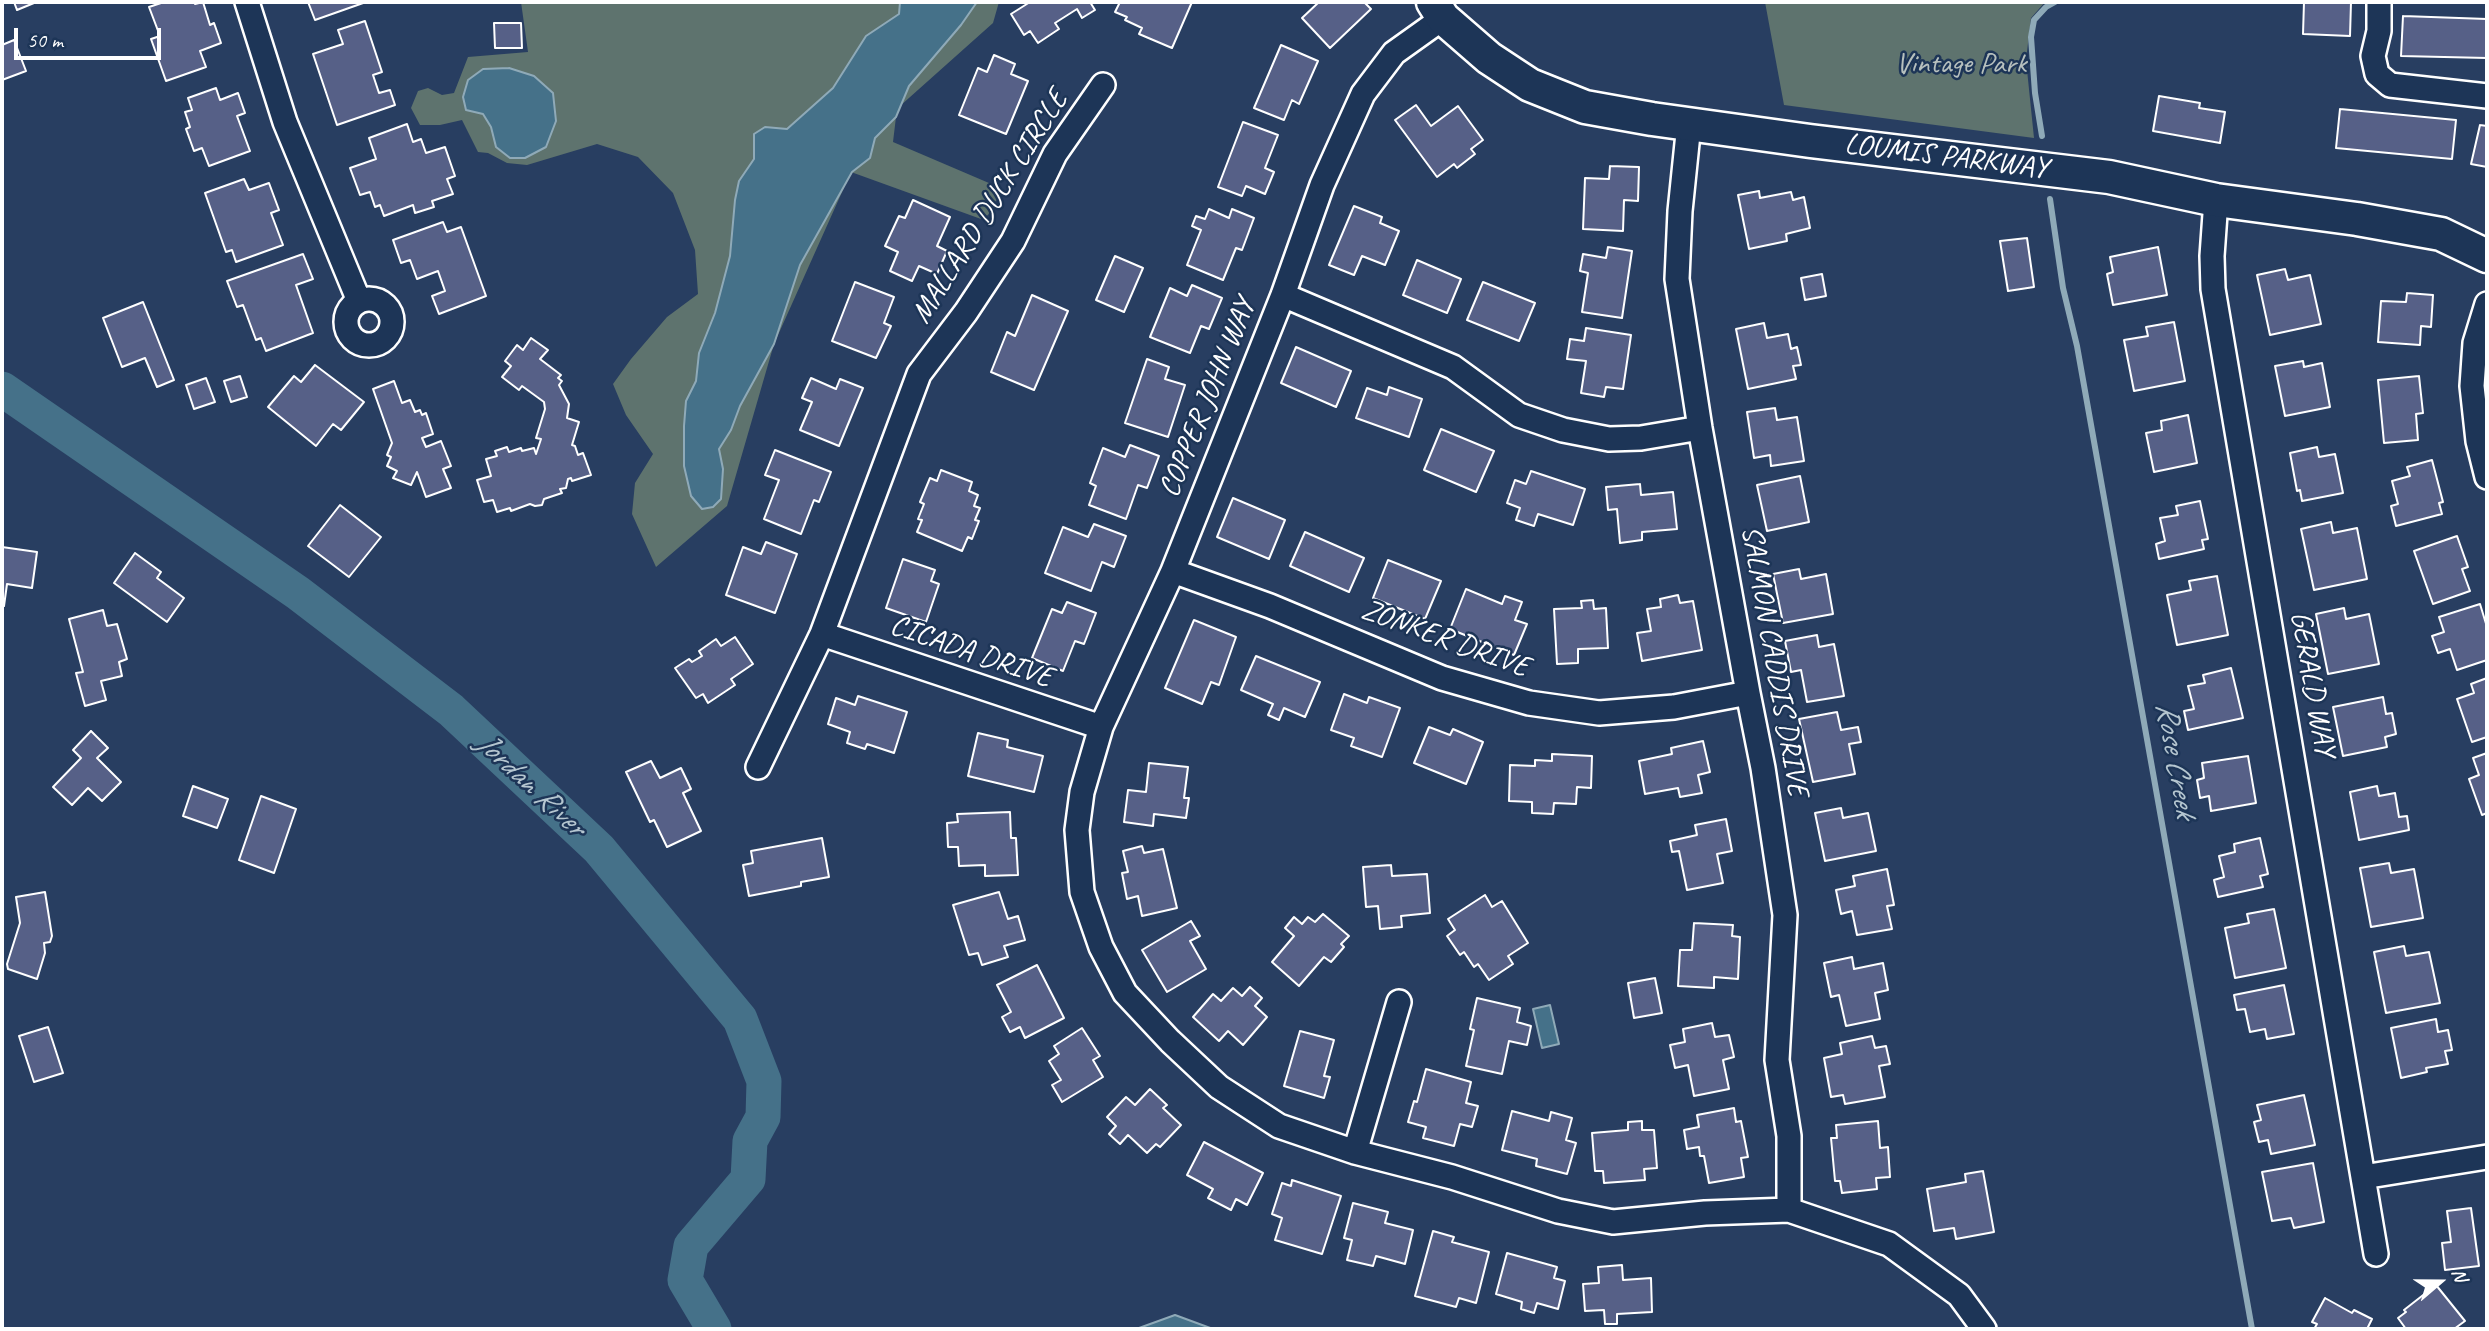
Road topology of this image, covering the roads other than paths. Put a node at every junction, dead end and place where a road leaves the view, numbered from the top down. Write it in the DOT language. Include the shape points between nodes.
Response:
graph roads {
  1 [pos="247,2"];
  2 [pos="2379,2"];
  3 [pos="1438,10"];
  4 [pos="1103,85"];
  5 [pos="2487,96"];
  6 [pos="1689,124"];
  7 [pos="2216,200"];
  8 [pos="2487,256"];
  9 [pos="1283,295"];
  10 [pos="359,301"];
  11 [pos="2487,304"];
  12 [pos="1700,428"];
  13 [pos="2487,477"];
  14 [pos="1173,571"];
  15 [pos="822,634"];
  16 [pos="1748,693"];
  17 [pos="1101,727"];
  18 [pos="758,767"];
  19 [pos="1399,1002"];
  20 [pos="1355,1152"];
  21 [pos="2487,1157"];
  22 [pos="2363,1177"];
  23 [pos="1789,1210"];
  24 [pos="2376,1254"];
  25 [pos="1984,1329"];
  1 -- 10 [label="street" via="285,121"];
  2 -- 5 [label="street" via="2373,56 2377,74 2390,85"];
  3 -- 6 [label="street, LOUMIS PARKWAY" via="1489,58 1530,85 1585,107"];
  3 -- 9 [label="street, COPPER JOHN WAY" via="1394,53 1363,94 1322,186"];
  4 -- 15 [label="street, MALLARD DUCK CIRCLE" via="1055,154 1013,241 919,374"];
  6 -- 7 [label="street, LOUMIS PARKWAY" via="2109,177"];
  6 -- 12 [label="street, SALMON CADDIS DRIVE" via="1676,279"];
  7 -- 8 [label="street, LOUMIS PARKWAY" via="2441,234"];
  7 -- 22 [label="street, GERALD WAY" via="2213,289"];
  9 -- 12 [label="street" via="1453,367 1519,415 1563,430 1609,439"];
  9 -- 14 [label="street, COPPER JOHN WAY"];
  11 -- 13 [label="street" via="2475,343 2472,386"];
  12 -- 16 [label="street, SALMON CADDIS DRIVE"];
  14 -- 16 [label="street, ZONKER DRIVE" via="1442,678 1529,703 1599,713 1674,707"];
  14 -- 17 [label="street, COPPER JOHN WAY"];
  15 -- 17 [label="street, CICADA DRIVE"];
  15 -- 18 [label="street, MALLARD DUCK CIRCLE"];
  16 -- 23 [label="street, SALMON CADDIS DRIVE" via="1785,915 1777,1060 1789,1136"];
  17 -- 20 [label="street, COPPER JOHN WAY" via="1082,792 1077,830 1082,892 1101,947 1125,993 1219,1087 1279,1126"];
  19 -- 20 [label="street"];
  20 -- 23 [label="street, COPPER JOHN WAY" via="1558,1211 1613,1222"];
  21 -- 22 [label="street"];
  22 -- 24 [label="street, GERALD WAY"];
  23 -- 25 [label="street" via="1889,1244 1959,1295"];
}
